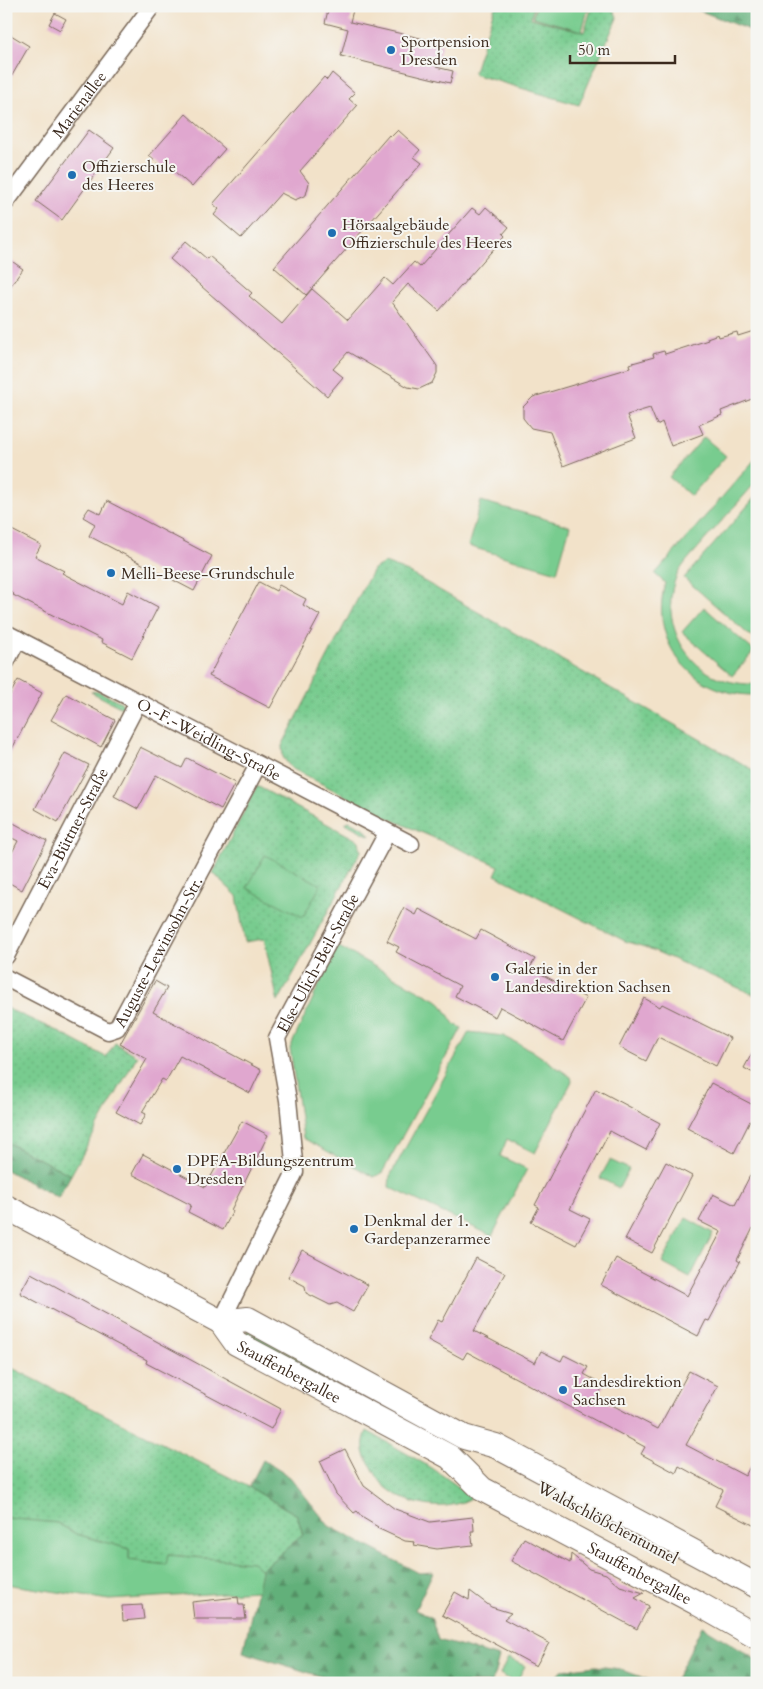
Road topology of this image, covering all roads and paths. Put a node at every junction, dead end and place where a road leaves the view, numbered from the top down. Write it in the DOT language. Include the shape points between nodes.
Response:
graph roads {
  1 [pos="152,6"];
  2 [pos="6,202"];
  3 [pos="12,636"];
  4 [pos="6,662"];
  5 [pos="138,702"];
  6 [pos="258,765"];
  7 [pos="387,833"];
  8 [pos="411,844"];
  9 [pos="6,956"];
  10 [pos="6,978"];
  11 [pos="6,1207"];
  12 [pos="221,1322"];
  13 [pos="464,1437"];
  14 [pos="450,1457"];
  15 [pos="757,1586"];
  16 [pos="757,1600"];
  17 [pos="757,1621"];
  18 [pos="757,1637"];
  1 -- 2 [label="street, Marienallee"];
  3 -- 4 [label="street"];
  3 -- 5 [label="street, O.-F.-Weidling-Straße"];
  5 -- 6 [label="street, O.-F.-Weidling-Straße"];
  5 -- 9 [label="street, Eva-Büttner-Straße"];
  6 -- 7 [label="street, O.-F.-Weidling-Straße"];
  6 -- 10 [label="street, Auguste-Lewinsohn-Str." via="117,1028 108,1031"];
  7 -- 8 [label="street, O.-F.-Weidling-Straße"];
  7 -- 12 [label="street, Else-Ulich-Beil-Straße" via="277,1038 288,1100 295,1172"];
  11 -- 12 [label="main road"];
  12 -- 13 [label="main road, Stauffenbergallee" via="248,1319"];
  12 -- 14 [label="main road, Stauffenbergallee" via="236,1343"];
  13 -- 15 [label="main road, Stauffenbergallee" via="496,1446"];
  13 -- 16 [label="main road, Waldschlößchentunnel" via="491,1458"];
  14 -- 17 [label="main road, Waldschlößchentunnel"];
  14 -- 18 [label="main road, Stauffenbergallee" via="482,1489"];
}
